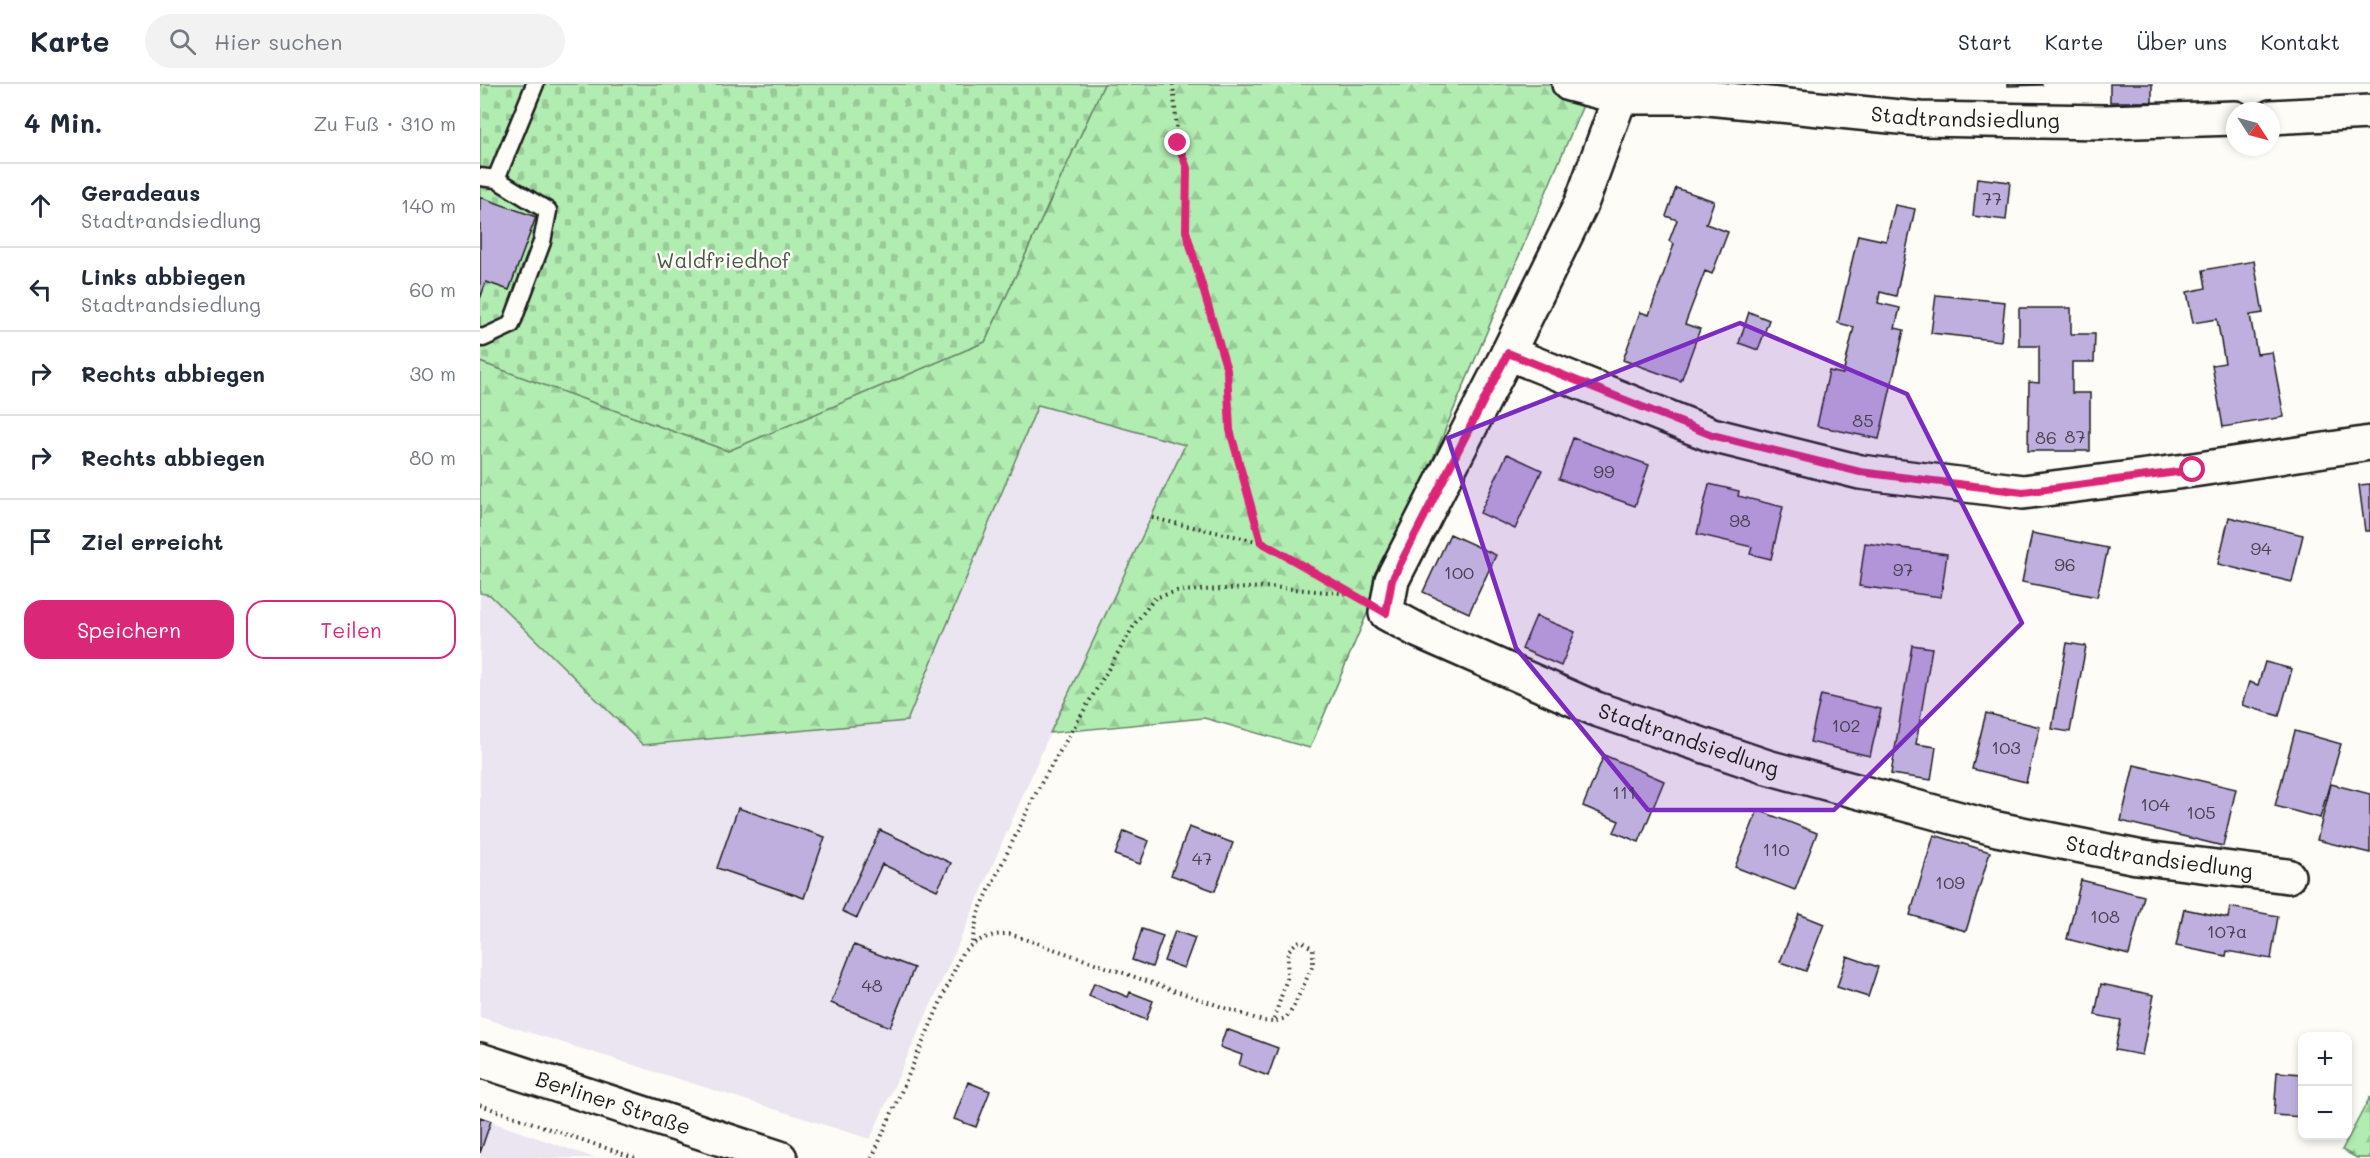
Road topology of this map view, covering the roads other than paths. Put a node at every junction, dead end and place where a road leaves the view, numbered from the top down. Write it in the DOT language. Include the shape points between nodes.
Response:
graph roads {
  1 [pos="535,84"];
  2 [pos="1569,84"];
  3 [pos="1708,90"];
  4 [pos="1620,98"];
  5 [pos="2370,112"];
  6 [pos="2280,117"];
  7 [pos="2226,118"];
  8 [pos="488,178"];
  9 [pos="480,337"];
  10 [pos="1508,353"];
  11 [pos="2370,443"];
  12 [pos="2288,876"];
  13 [pos="480,1060"];
  14 [pos="780,1158"];
  1 -- 8 [label="lane"];
  2 -- 4 [label="street, Stadtrandsiedlung"];
  3 -- 4 [label="street, Stadtrandsiedlung"];
  3 -- 7 [label="street, Stadtrandsiedlung" via="1920,119 2106,122"];
  4 -- 10 [label="street" via="1581,204"];
  5 -- 6 [label="street"];
  8 -- 9 [label="lane" via="548,211 542,242 511,325"];
  10 -- 11 [label="street" via="1712,435 1860,472 2023,492"];
  10 -- 12 [label="street, Stadtrandsiedlung" via="1392,580 1386,613 1596,709 1767,767 1997,829 2137,857"];
  13 -- 14 [label="street, Berliner Straße"];
}
